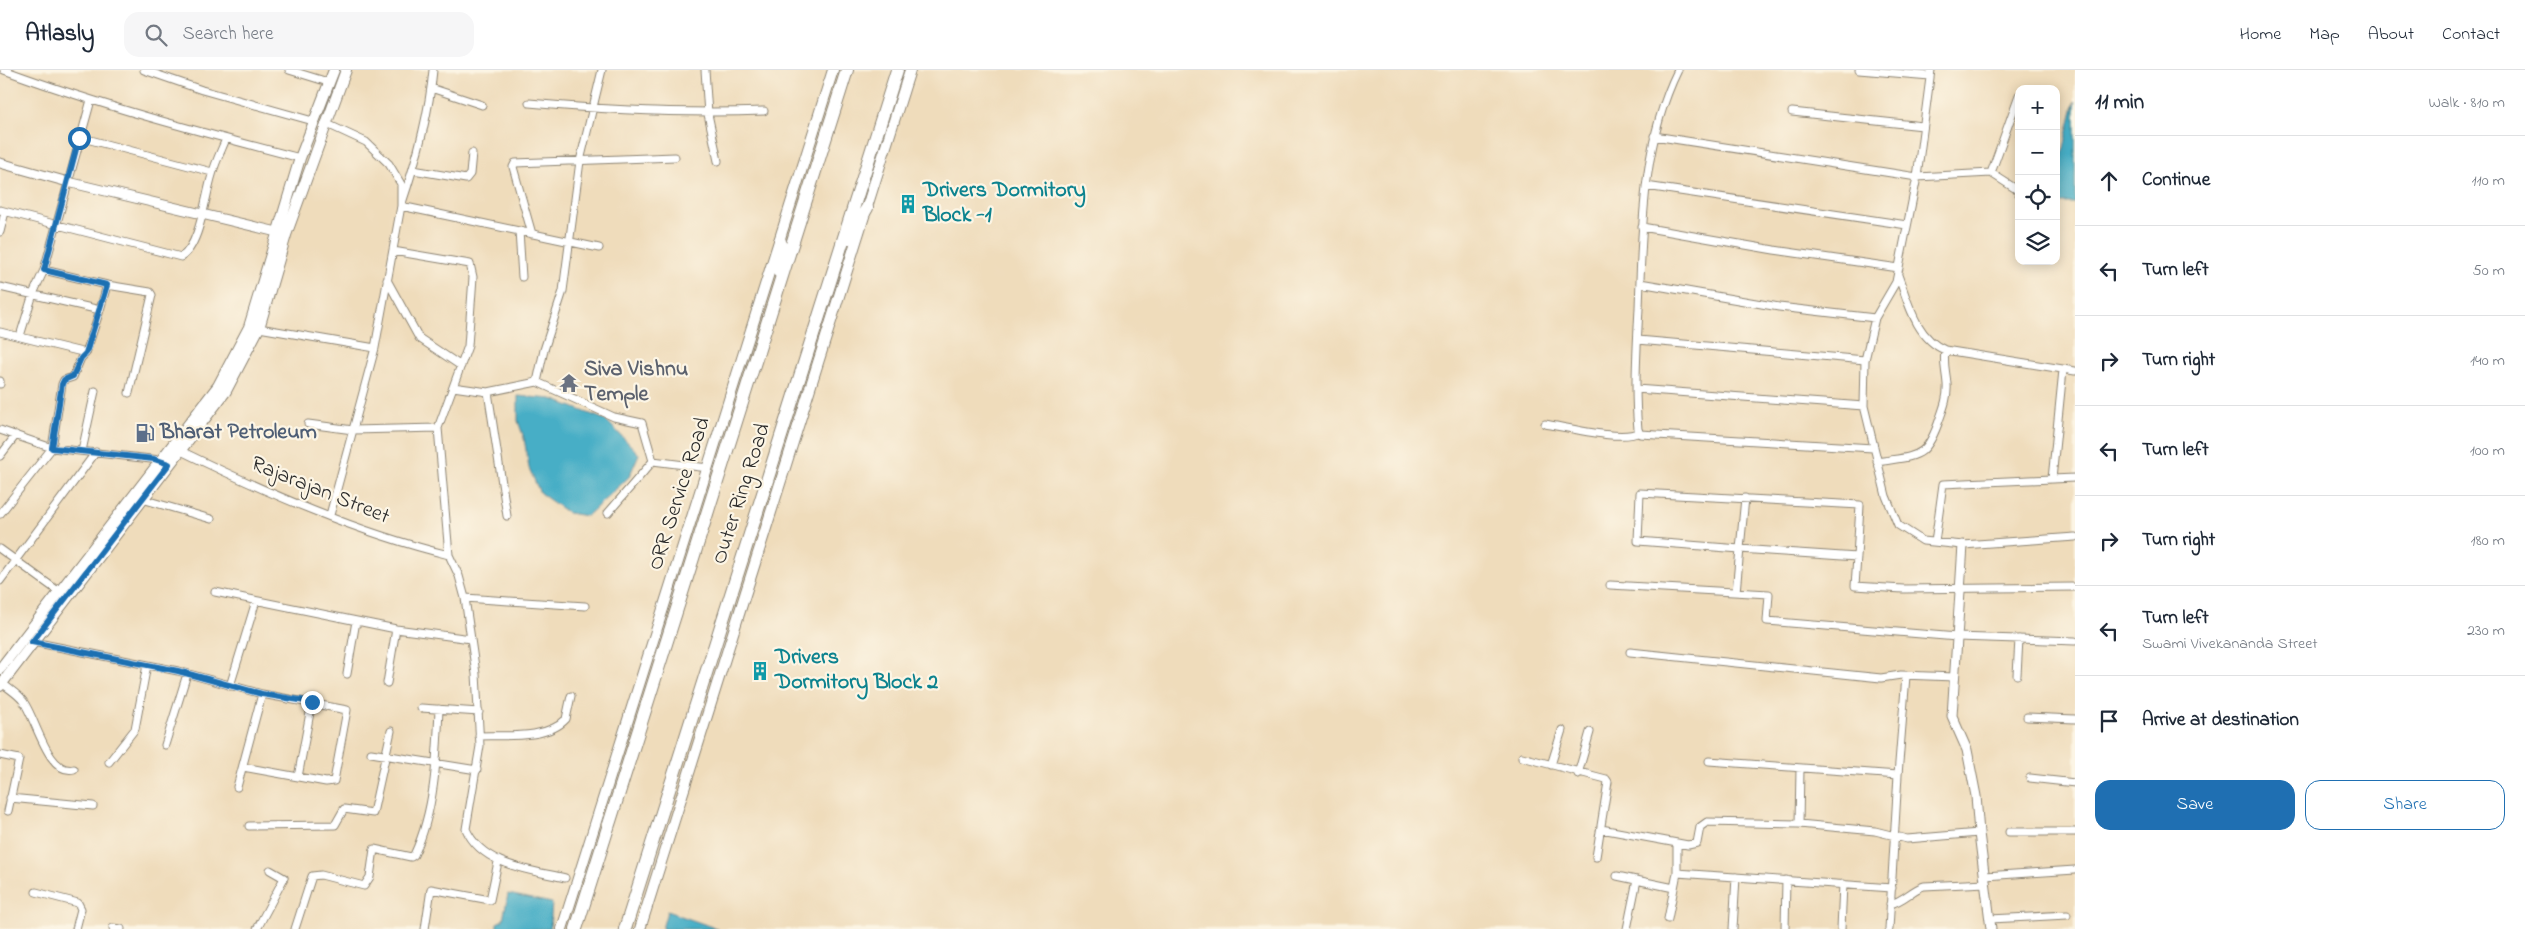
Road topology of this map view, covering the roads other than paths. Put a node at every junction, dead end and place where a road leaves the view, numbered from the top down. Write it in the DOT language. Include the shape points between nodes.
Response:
graph roads {
  1 [pos="4,70"];
  2 [pos="144,70"];
  3 [pos="289,70"];
  4 [pos="334,70"];
  5 [pos="346,70"];
  6 [pos="433,70"];
  7 [pos="602,70"];
  8 [pos="705,70"];
  9 [pos="833,70"];
  10 [pos="847,70"];
  11 [pos="897,70"];
  12 [pos="910,70"];
  13 [pos="1678,70"];
  14 [pos="1858,70"];
  15 [pos="1931,73"];
  16 [pos="328,82"];
  17 [pos="432,88"];
  18 [pos="91,100"];
  19 [pos="529,103"];
  20 [pos="482,105"];
  21 [pos="2015,106"];
  22 [pos="592,109"];
  23 [pos="764,112"];
  24 [pos="1792,112"];
  25 [pos="708,114"];
  26 [pos="313,121"];
  27 [pos="325,123"];
  28 [pos="1923,126"];
  29 [pos="1654,136"];
  30 [pos="79,138"];
  31 [pos="226,139"];
  32 [pos="472,154"];
  33 [pos="675,157"];
  34 [pos="300,158"];
  35 [pos="718,160"];
  36 [pos="580,161"];
  37 [pos="0,163"];
  38 [pos="413,170"];
  39 [pos="212,172"];
  40 [pos="1991,173"];
  41 [pos="1917,177"];
  42 [pos="68,182"];
  43 [pos="1646,186"];
  44 [pos="2015,188"];
  45 [pos="401,206"];
  46 [pos="867,208"];
  47 [pos="2,211"];
  48 [pos="201,214"];
  49 [pos="56,225"];
  50 [pos="1907,225"];
  51 [pos="1642,227"];
  52 [pos="519,231"];
  53 [pos="0,232"];
  54 [pos="277,232"];
  55 [pos="532,234"];
  56 [pos="780,240"];
  57 [pos="570,242"];
  58 [pos="599,248"];
  59 [pos="393,251"];
  60 [pos="838,255"];
  61 [pos="44,270"];
  62 [pos="1898,271"];
  63 [pos="522,278"];
  64 [pos="387,280"];
  65 [pos="1640,283"];
  66 [pos="107,285"];
  67 [pos="0,287"];
  68 [pos="779,287"];
  69 [pos="33,294"];
  70 [pos="100,310"];
  71 [pos="1874,318"];
  72 [pos="259,328"];
  73 [pos="0,332"];
  74 [pos="20,336"];
  75 [pos="1638,340"];
  76 [pos="375,348"];
  77 [pos="1945,350"];
  78 [pos="86,353"];
  79 [pos="1865,360"];
  80 [pos="461,366"];
  81 [pos="2063,370"];
  82 [pos="2075,371"];
  83 [pos="0,381"];
  84 [pos="537,382"];
  85 [pos="0,384"];
  86 [pos="453,387"];
  87 [pos="1636,389"];
  88 [pos="96,391"];
  89 [pos="488,392"];
  90 [pos="129,393"];
  91 [pos="1864,406"];
  92 [pos="308,424"];
  93 [pos="1545,424"];
  94 [pos="438,428"];
  95 [pos="0,430"];
  96 [pos="353,430"];
  97 [pos="1639,432"];
  98 [pos="16,435"];
  99 [pos="52,448"];
  100 [pos="177,448"];
  101 [pos="1874,448"];
  102 [pos="82,451"];
  103 [pos="96,452"];
  104 [pos="0,456"];
  105 [pos="653,461"];
  106 [pos="165,462"];
  107 [pos="1877,462"];
  108 [pos="708,468"];
  109 [pos="2075,478"];
  110 [pos="2052,479"];
  111 [pos="1745,498"];
  112 [pos="142,499"];
  113 [pos="608,513"];
  114 [pos="0,514"];
  115 [pos="330,515"];
  116 [pos="507,516"];
  117 [pos="211,519"];
  118 [pos="2075,537"];
  119 [pos="1935,542"];
  120 [pos="1963,545"];
  121 [pos="0,549"];
  122 [pos="1740,549"];
  123 [pos="449,555"];
  124 [pos="1857,557"];
  125 [pos="16,561"];
  126 [pos="0,581"];
  127 [pos="1610,584"];
  128 [pos="2075,587"];
  129 [pos="1960,589"];
  130 [pos="58,591"];
  131 [pos="215,592"];
  132 [pos="1736,592"];
  133 [pos="465,598"];
  134 [pos="256,601"];
  135 [pos="585,606"];
  136 [pos="356,621"];
  137 [pos="396,629"];
  138 [pos="1957,637"];
  139 [pos="2019,639"];
  140 [pos="471,640"];
  141 [pos="2075,641"];
  142 [pos="32,642"];
  143 [pos="1630,652"];
  144 [pos="147,665"];
  145 [pos="0,669"];
  146 [pos="187,674"];
  147 [pos="347,674"];
  148 [pos="2018,675"];
  149 [pos="1906,676"];
  150 [pos="1955,677"];
  151 [pos="387,683"];
  152 [pos="1,685"];
  153 [pos="230,686"];
  154 [pos="262,694"];
  155 [pos="571,696"];
  156 [pos="312,702"];
  157 [pos="421,708"];
  158 [pos="439,709"];
  159 [pos="479,712"];
  160 [pos="2027,717"];
  161 [pos="2075,719"];
  162 [pos="1562,730"];
  163 [pos="391,731"];
  164 [pos="1590,732"];
  165 [pos="480,736"];
  166 [pos="165,744"];
  167 [pos="371,753"];
  168 [pos="0,755"];
  169 [pos="385,756"];
  170 [pos="1522,757"];
  171 [pos="1709,761"];
  172 [pos="109,762"];
  173 [pos="436,765"];
  174 [pos="1551,765"];
  175 [pos="243,767"];
  176 [pos="1800,768"];
  177 [pos="74,770"];
  178 [pos="477,770"];
  179 [pos="1578,774"];
  180 [pos="1898,775"];
  181 [pos="298,777"];
  182 [pos="2030,778"];
  183 [pos="2075,783"];
  184 [pos="237,787"];
  185 [pos="10,798"];
  186 [pos="93,806"];
  187 [pos="8,811"];
  188 [pos="1799,824"];
  189 [pos="249,826"];
  190 [pos="1601,830"];
  191 [pos="2009,832"];
  192 [pos="2075,832"];
  193 [pos="1978,833"];
  194 [pos="1895,836"];
  195 [pos="1677,845"];
  196 [pos="1596,857"];
  197 [pos="498,862"];
  198 [pos="270,870"];
  199 [pos="2075,870"];
  200 [pos="1677,873"];
  201 [pos="1617,876"];
  202 [pos="1736,877"];
  203 [pos="565,878"];
  204 [pos="1986,879"];
  205 [pos="1638,880"];
  206 [pos="1786,880"];
  207 [pos="1843,884"];
  208 [pos="1674,888"];
  209 [pos="1892,888"];
  210 [pos="36,892"];
  211 [pos="1890,904"];
  212 [pos="2067,915"];
  213 [pos="1668,919"];
  214 [pos="1990,919"];
  215 [pos="113,928"];
  216 [pos="76,929"];
  217 [pos="121,929"];
  218 [pos="257,929"];
  219 [pos="295,929"];
  220 [pos="424,929"];
  221 [pos="562,929"];
  222 [pos="576,929"];
  223 [pos="625,929"];
  224 [pos="640,929"];
  225 [pos="1627,929"];
  226 [pos="1733,929"];
  227 [pos="1785,929"];
  228 [pos="1842,929"];
  229 [pos="1889,929"];
  230 [pos="1991,929"];
  1 -- 18 [label="street"];
  2 -- 26 [label="street"];
  3 -- 16 [label="street"];
  4 -- 16 [label="main road"];
  5 -- 27 [label="main road"];
  6 -- 17 [label="street"];
  7 -- 22 [label="street"];
  8 -- 25 [label="street"];
  9 -- 56 [label="main road, ORR Service Road"];
  10 -- 68 [label="highway, Outer Ring Road"];
  11 -- 60 [label="highway, Outer Ring Road"];
  12 -- 46 [label="main road"];
  13 -- 29 [label="street"];
  14 -- 15 [label="street"];
  15 -- 28 [label="street"];
  16 -- 26 [label="main road"];
  17 -- 20 [label="street"];
  17 -- 38 [label="street"];
  18 -- 30 [label="street"];
  18 -- 31 [label="street"];
  19 -- 22 [label="street"];
  21 -- 40 [label="street"];
  22 -- 25 [label="street"];
  22 -- 36 [label="street"];
  23 -- 25 [label="street"];
  24 -- 28 [label="street"];
  25 -- 35 [label="street"];
  26 -- 27 [label="main road"];
  26 -- 34 [label="main road"];
  27 -- 45 [label="street" via="366,142 389,164 401,184"];
  27 -- 72 [label="main road" via="286,235"];
  28 -- 41 [label="street"];
  29 -- 41 [label="street"];
  29 -- 43 [label="street"];
  30 -- 39 [label="street"];
  30 -- 42 [label="street"];
  31 -- 34 [label="street"];
  31 -- 39 [label="street"];
  32 -- 38 [label="street" via="470,174 466,179"];
  33 -- 36 [label="street"];
  34 -- 54 [label="main road"];
  36 -- 55 [label="street" via="515,163 513,168"];
  36 -- 57 [label="street"];
  37 -- 42 [label="street"];
  38 -- 45 [label="street"];
  39 -- 48 [label="street"];
  40 -- 41 [label="street"];
  40 -- 44 [label="street"];
  41 -- 50 [label="street"];
  42 -- 48 [label="street"];
  42 -- 49 [label="street"];
  43 -- 50 [label="street"];
  43 -- 51 [label="street"];
  45 -- 52 [label="street"];
  45 -- 59 [label="street"];
  46 -- 60 [label="highway"];
  46 -- 224 [label="main road"];
  47 -- 49 [label="street"];
  47 -- 53 [label="street"];
  48 -- 49 [label="street" via="192,246 180,257"];
  48 -- 54 [label="street"];
  49 -- 61 [label="street"];
  50 -- 62 [label="street"];
  51 -- 62 [label="street"];
  51 -- 65 [label="street"];
  52 -- 55 [label="street"];
  52 -- 63 [label="street"];
  54 -- 100 [label="main road" via="249,327 218,386"];
  55 -- 57 [label="street"];
  56 -- 68 [label="highway"];
  56 -- 108 [label="main road, ORR Service Road"];
  57 -- 58 [label="street"];
  57 -- 84 [label="street" via="564,290"];
  59 -- 64 [label="street"];
  59 -- 80 [label="street" via="470,264 473,277 468,346"];
  60 -- 223 [label="highway, Outer Ring Road"];
  61 -- 66 [label="street"];
  61 -- 69 [label="street"];
  62 -- 71 [label="street" via="1896,282"];
  62 -- 77 [label="street" via="1911,311 1925,337 1934,346"];
  64 -- 76 [label="street"];
  64 -- 80 [label="street" via="419,338"];
  65 -- 71 [label="street" via="1778,307"];
  65 -- 75 [label="street"];
  66 -- 70 [label="street"];
  66 -- 90 [label="street" via="147,290 152,295"];
  67 -- 69 [label="street"];
  68 -- 222 [label="highway, Outer Ring Road"];
  69 -- 70 [label="street"];
  69 -- 74 [label="street"];
  70 -- 78 [label="street"];
  71 -- 79 [label="street"];
  72 -- 76 [label="street"];
  72 -- 100 [label="main road" via="226,391"];
  73 -- 74 [label="street"];
  74 -- 78 [label="street"];
  75 -- 79 [label="street"];
  75 -- 87 [label="street"];
  76 -- 96 [label="street"];
  77 -- 81 [label="street"];
  77 -- 107 [label="street" via="1943,369 1947,398 1932,441 1923,452 1913,456"];
  78 -- 99 [label="street" via="73,376 62,384"];
  79 -- 91 [label="street"];
  80 -- 86 [label="street"];
  81 -- 82 [label="street"];
  81 -- 110 [label="street"];
  83 -- 85 [label="street"];
  84 -- 89 [label="street"];
  84 -- 105 [label="street" via="614,417 642,423"];
  86 -- 89 [label="street"];
  86 -- 94 [label="street"];
  87 -- 91 [label="street"];
  87 -- 97 [label="street"];
  88 -- 102 [label="street"];
  89 -- 116 [label="street"];
  91 -- 101 [label="street"];
  92 -- 96 [label="street"];
  93 -- 97 [label="street" via="1616,434"];
  94 -- 96 [label="street"];
  94 -- 123 [label="street"];
  95 -- 98 [label="street"];
  96 -- 115 [label="street"];
  97 -- 101 [label="street"];
  98 -- 99 [label="street"];
  98 -- 104 [label="street"];
  99 -- 102 [label="street"];
  99 -- 114 [label="street"];
  100 -- 106 [label="main road"];
  100 -- 115 [label="street, Rajarajan Street" via="227,473"];
  101 -- 107 [label="street"];
  102 -- 103 [label="street"];
  103 -- 106 [label="street"];
  103 -- 125 [label="street"];
  105 -- 108 [label="street"];
  105 -- 113 [label="street"];
  106 -- 112 [label="main road"];
  106 -- 130 [label="main road"];
  107 -- 119 [label="street" via="1898,525 1924,540"];
  108 -- 221 [label="main road, ORR Service Road"];
  109 -- 110 [label="street"];
  110 -- 119 [label="street" via="1943,484"];
  111 -- 122 [label="street"];
  111 -- 122 [label="street" via="1640,493 1638,541"];
  111 -- 124 [label="street" via="1860,505"];
  112 -- 117 [label="street"];
  112 -- 142 [label="main road"];
  115 -- 123 [label="street, Rajarajan Street" via="405,544"];
  118 -- 120 [label="street"];
  119 -- 120 [label="street"];
  120 -- 129 [label="street"];
  121 -- 125 [label="street"];
  122 -- 124 [label="street"];
  122 -- 132 [label="street"];
  123 -- 133 [label="street"];
  124 -- 129 [label="street" via="1855,586 1903,590"];
  125 -- 126 [label="street"];
  125 -- 130 [label="street"];
  127 -- 132 [label="street"];
  128 -- 129 [label="street"];
  129 -- 138 [label="street"];
  130 -- 145 [label="main road"];
  131 -- 134 [label="street"];
  132 -- 138 [label="street" via="1769,594 1767,620"];
  133 -- 135 [label="street"];
  133 -- 140 [label="street"];
  134 -- 136 [label="street"];
  134 -- 153 [label="street"];
  136 -- 137 [label="street"];
  136 -- 147 [label="street"];
  137 -- 140 [label="street"];
  137 -- 151 [label="street"];
  138 -- 139 [label="street"];
  138 -- 150 [label="street"];
  139 -- 141 [label="street"];
  139 -- 148 [label="street"];
  140 -- 159 [label="street"];
  142 -- 144 [label="street"];
  142 -- 152 [label="main road"];
  143 -- 149 [label="street" via="1882,678"];
  144 -- 146 [label="street"];
  144 -- 172 [label="street" via="135,729"];
  146 -- 153 [label="street"];
  146 -- 166 [label="street"];
  149 -- 150 [label="street"];
  149 -- 180 [label="street"];
  150 -- 193 [label="street" via="1952,716 1967,750 1976,796"];
  152 -- 177 [label="street" via="26,705 54,762 66,770"];
  153 -- 154 [label="street"];
  154 -- 156 [label="street"];
  154 -- 175 [label="street"];
  155 -- 165 [label="street" via="566,719 554,728 524,734"];
  156 -- 181 [label="street"];
  156 -- 181 [label="street" via="346,708 348,715 334,781"];
  157 -- 158 [label="street"];
  158 -- 159 [label="street"];
  158 -- 173 [label="street"];
  159 -- 165 [label="street"];
  160 -- 161 [label="street"];
  162 -- 174 [label="street"];
  163 -- 169 [label="street"];
  164 -- 179 [label="street"];
  165 -- 178 [label="street"];
  167 -- 169 [label="street"];
  168 -- 185 [label="street" via="19,759"];
  169 -- 173 [label="street"];
  169 -- 189 [label="street" via="373,813 344,809 335,824"];
  170 -- 174 [label="street"];
  171 -- 176 [label="street"];
  173 -- 178 [label="street"];
  173 -- 219 [label="street" via="414,855 374,849 370,877 364,886 315,874"];
  174 -- 179 [label="street"];
  175 -- 181 [label="street"];
  175 -- 184 [label="street"];
  176 -- 180 [label="street"];
  176 -- 188 [label="street"];
  178 -- 197 [label="street" via="466,829 474,842"];
  179 -- 190 [label="street" via="1608,782"];
  180 -- 194 [label="street"];
  182 -- 183 [label="street"];
  185 -- 186 [label="street"];
  185 -- 187 [label="street"];
  188 -- 194 [label="street"];
  188 -- 195 [label="street" via="1707,822 1700,827 1694,845"];
  190 -- 195 [label="street"];
  190 -- 196 [label="street"];
  191 -- 192 [label="street"];
  193 -- 194 [label="street" via="1907,839"];
  193 -- 204 [label="street"];
  194 -- 209 [label="street"];
  195 -- 200 [label="street"];
  197 -- 203 [label="street"];
  197 -- 220 [label="street" via="490,900 431,889"];
  198 -- 218 [label="street" via="284,878"];
  199 -- 204 [label="street"];
  200 -- 202 [label="street"];
  200 -- 208 [label="street"];
  201 -- 205 [label="street"];
  202 -- 206 [label="street"];
  202 -- 226 [label="street"];
  204 -- 211 [label="street" via="1916,888 1902,902"];
  204 -- 214 [label="street"];
  205 -- 208 [label="street"];
  205 -- 225 [label="street"];
  206 -- 207 [label="street"];
  206 -- 227 [label="street"];
  207 -- 209 [label="street"];
  207 -- 228 [label="street"];
  208 -- 213 [label="street"];
  209 -- 211 [label="street"];
  210 -- 216 [label="street" via="78,903 81,910"];
  211 -- 229 [label="street"];
  212 -- 214 [label="street"];
  214 -- 230 [label="street"];
  215 -- 217 [label="street"];
}
